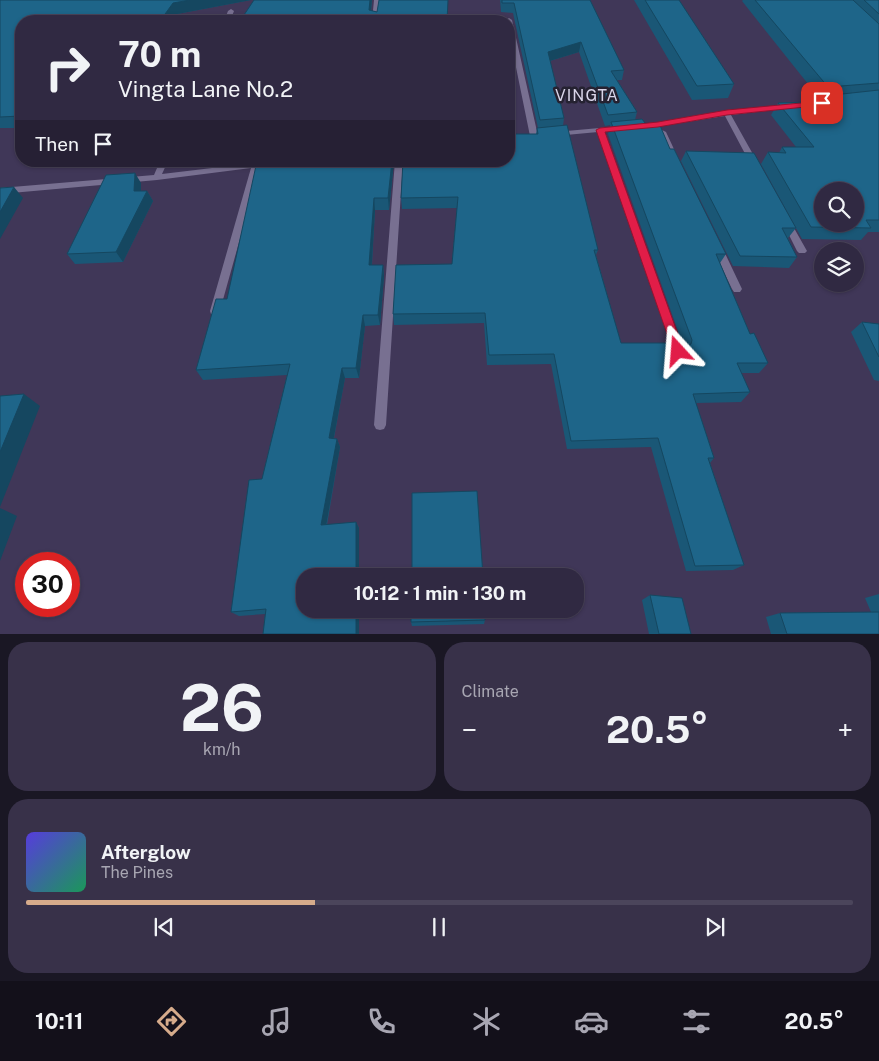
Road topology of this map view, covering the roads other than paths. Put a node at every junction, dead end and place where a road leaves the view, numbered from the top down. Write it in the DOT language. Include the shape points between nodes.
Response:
graph roads {
  1 [pos="377,0"];
  2 [pos="232,10"];
  3 [pos="230,15"];
  4 [pos="376,15"];
  5 [pos="515,48"];
  6 [pos="794,106"];
  7 [pos="727,113"];
  8 [pos="658,124"];
  9 [pos="639,126"];
  10 [pos="629,127"];
  11 [pos="600,130"];
  12 [pos="534,136"];
  13 [pos="526,137"];
  14 [pos="161,167"];
  15 [pos="247,167"];
  16 [pos="256,167"];
  17 [pos="399,167"];
  18 [pos="679,168"];
  19 [pos="760,173"];
  20 [pos="157,177"];
  21 [pos="0,192"];
  22 [pos="784,217"];
  23 [pos="712,237"];
  24 [pos="802,251"];
  25 [pos="737,289"];
  26 [pos="211,325"];
  27 [pos="678,351"];
  28 [pos="380,425"];
  1 -- 4 [label="street"];
  2 -- 3 [label="street"];
  5 -- 12 [label="street"];
  6 -- 7 [label="street"];
  7 -- 8 [label="street"];
  7 -- 19 [label="street"];
  8 -- 9 [label="street"];
  8 -- 18 [label="street"];
  10 -- 11 [label="street"];
  11 -- 12 [label="street"];
  11 -- 27 [label="street"];
  12 -- 13 [label="street"];
  14 -- 20 [label="street"];
  15 -- 20 [label="street"];
  16 -- 26 [label="street"];
  17 -- 28 [label="street"];
  20 -- 21 [label="street"];
  22 -- 24 [label="street"];
  23 -- 25 [label="street"];
}
